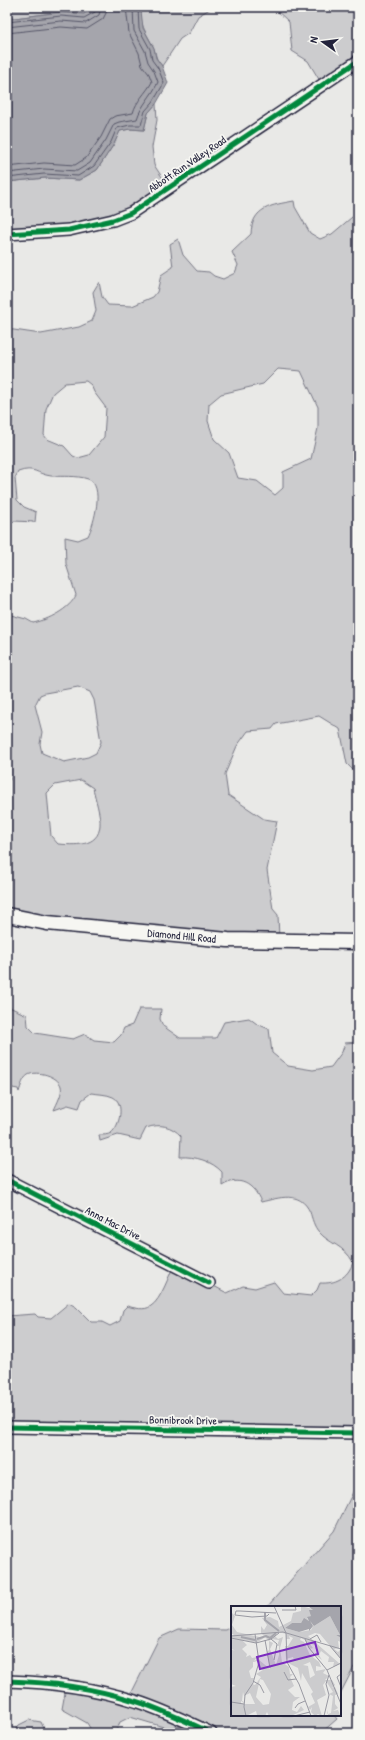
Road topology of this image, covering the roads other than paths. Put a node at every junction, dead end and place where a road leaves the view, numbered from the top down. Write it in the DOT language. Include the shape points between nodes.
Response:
graph roads {
  1 [pos="358,61"];
  2 [pos="7,234"];
  3 [pos="7,915"];
  4 [pos="358,942"];
  5 [pos="7,1180"];
  6 [pos="209,1283"];
  7 [pos="7,1427"];
  8 [pos="358,1433"];
  9 [pos="7,1681"];
  10 [pos="211,1733"];
  1 -- 2 [label="street, Abbott Run Valley Road" via="131,213 69,230"];
  3 -- 4 [label="main road, Diamond Hill Road" via="47,923 228,940"];
  5 -- 6 [label="street, Anna Mac Drive"];
  7 -- 8 [label="street, Bonnibrook Drive"];
  9 -- 10 [label="street" via="57,1685 115,1696 157,1709"];
}
